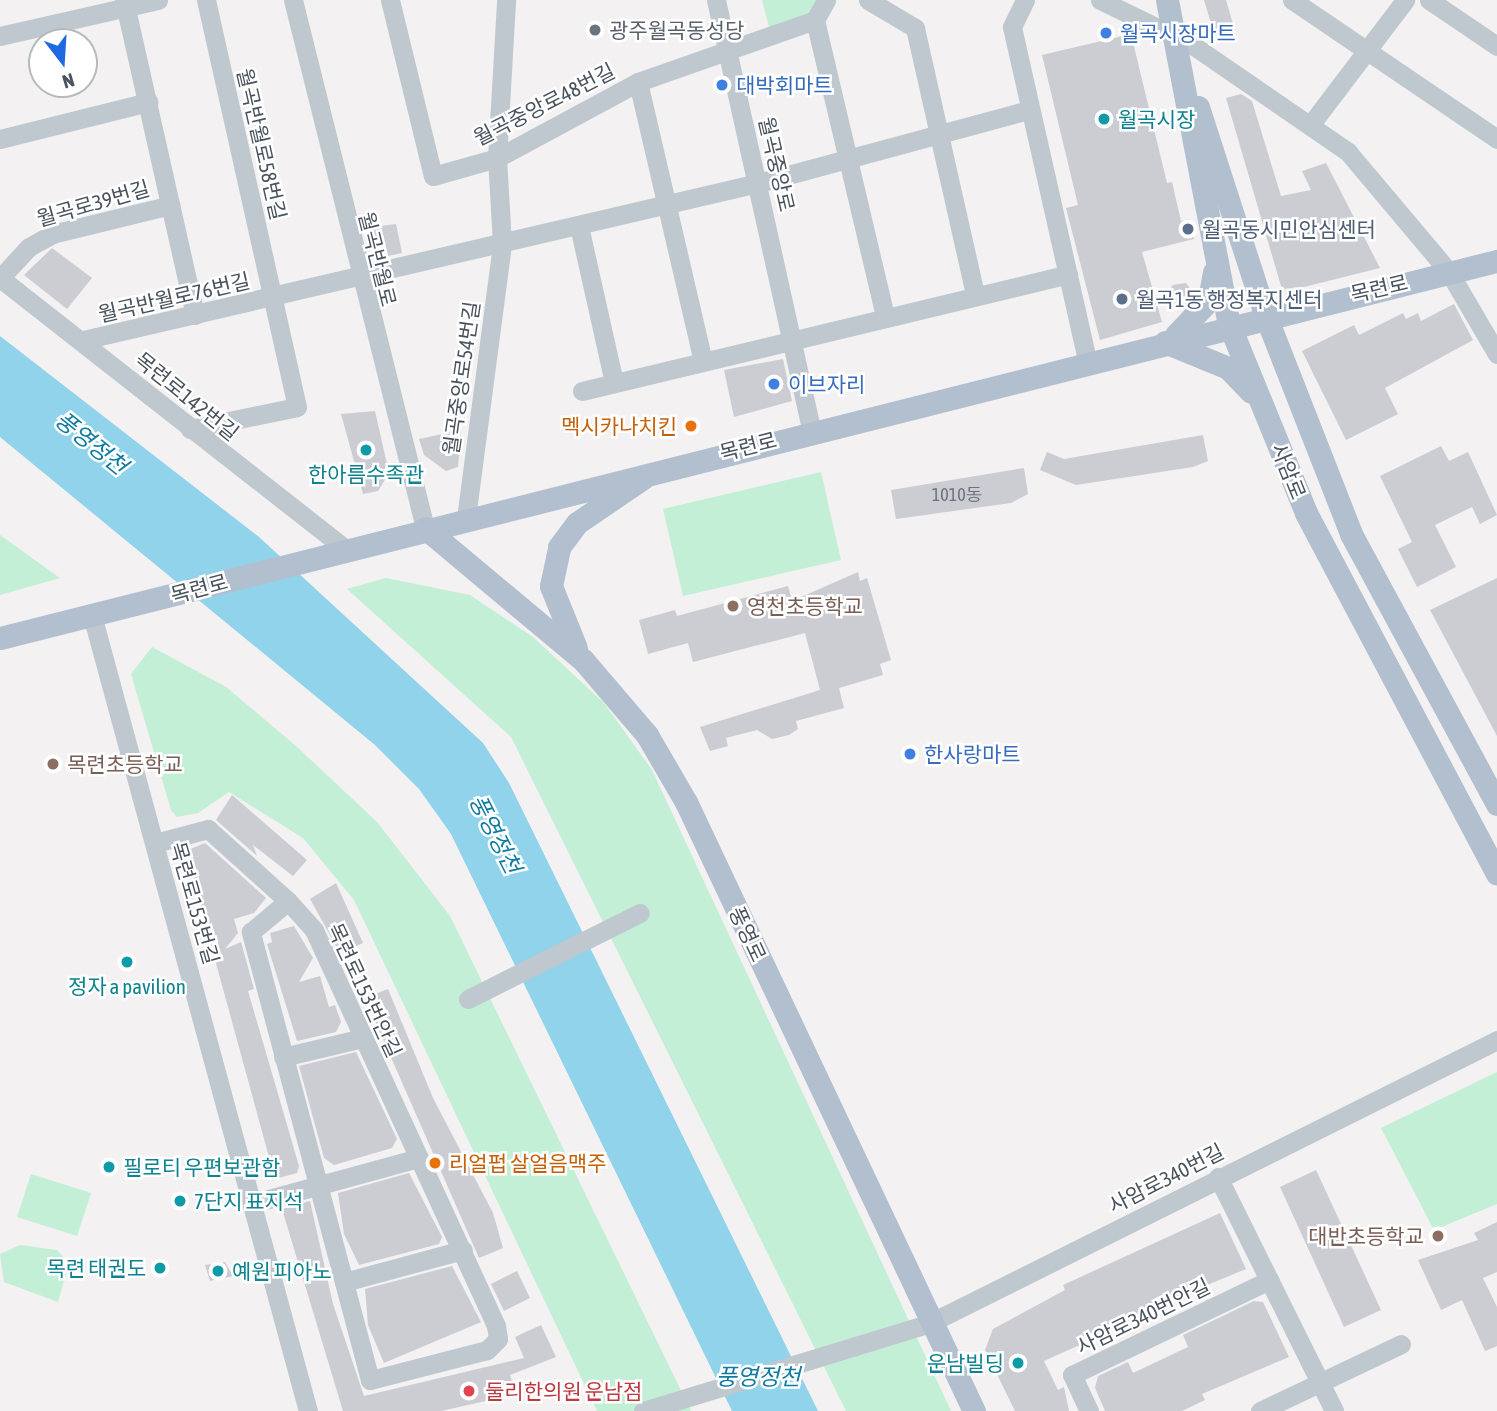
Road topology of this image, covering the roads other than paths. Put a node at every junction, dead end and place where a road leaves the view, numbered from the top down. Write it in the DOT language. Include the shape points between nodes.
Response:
graph roads {
  1 [pos="158,0"];
  2 [pos="206,0"];
  3 [pos="293,0"];
  4 [pos="390,0"];
  5 [pos="506,0"];
  6 [pos="716,0"];
  7 [pos="826,0"];
  8 [pos="868,0"];
  9 [pos="1025,0"];
  10 [pos="1100,0"];
  11 [pos="1167,0"];
  12 [pos="1292,0"];
  13 [pos="1405,0"];
  14 [pos="1429,0"];
  15 [pos="125,3"];
  16 [pos="815,20"];
  17 [pos="1174,34"];
  18 [pos="0,36"];
  19 [pos="1497,46"];
  20 [pos="1368,52"];
  21 [pos="728,53"];
  22 [pos="638,82"];
  23 [pos="148,102"];
  24 [pos="1030,110"];
  25 [pos="1311,124"];
  26 [pos="938,134"];
  27 [pos="0,139"];
  28 [pos="1497,139"];
  29 [pos="497,158"];
  30 [pos="850,158"];
  31 [pos="758,183"];
  32 [pos="171,205"];
  33 [pos="666,205"];
  34 [pos="579,226"];
  35 [pos="502,244"];
  36 [pos="1497,261"];
  37 [pos="1216,264"];
  38 [pos="1449,272"];
  39 [pos="1068,274"];
  40 [pos="0,278"];
  41 [pos="358,279"];
  42 [pos="975,294"];
  43 [pos="274,298"];
  44 [pos="1265,314"];
  45 [pos="195,315"];
  46 [pos="885,316"];
  47 [pos="1229,324"];
  48 [pos="792,339"];
  49 [pos="83,340"];
  50 [pos="1165,342"];
  51 [pos="1497,354"];
  52 [pos="703,362"];
  53 [pos="1088,363"];
  54 [pos="614,383"];
  55 [pos="582,391"];
  56 [pos="1262,406"];
  57 [pos="190,429"];
  58 [pos="811,430"];
  59 [pos="661,467"];
  60 [pos="466,518"];
  61 [pos="425,528"];
  62 [pos="335,552"];
  63 [pos="92,615"];
  64 [pos="0,638"];
  65 [pos="583,660"];
  66 [pos="1497,804"];
  67 [pos="155,844"];
  68 [pos="1497,874"];
  69 [pos="288,901"];
  70 [pos="640,913"];
  71 [pos="468,999"];
  72 [pos="363,1038"];
  73 [pos="1497,1040"];
  74 [pos="283,1057"];
  75 [pos="419,1158"];
  76 [pos="1218,1177"];
  77 [pos="317,1186"];
  78 [pos="254,1203"];
  79 [pos="463,1250"];
  80 [pos="1269,1280"];
  81 [pos="344,1282"];
  82 [pos="930,1323"];
  83 [pos="1401,1344"];
  84 [pos="1319,1383"];
  85 [pos="652,1408"];
  86 [pos="308,1411"];
  87 [pos="974,1411"];
  88 [pos="1089,1411"];
  89 [pos="1260,1411"];
  90 [pos="1334,1411"];
  1 -- 15 [label="street"];
  2 -- 43 [label="street, 월곡반월로58번길"];
  3 -- 41 [label="street, 월곡반월로"];
  4 -- 29 [label="street, 월곡중앙로48번길" via="433,176"];
  5 -- 29 [label="street, 월곡중앙로54번길"];
  6 -- 21 [label="street, 월곡중앙로"];
  7 -- 16 [label="street"];
  8 -- 26 [label="street" via="915,28"];
  9 -- 24 [label="street" via="1012,27"];
  10 -- 17 [label="street"];
  11 -- 17 [label="main road, 사암로"];
  12 -- 20 [label="street"];
  13 -- 20 [label="street"];
  14 -- 19 [label="street"];
  15 -- 18 [label="street"];
  15 -- 23 [label="street, 월곡로39번길"];
  16 -- 21 [label="street, 월곡중앙로48번길"];
  16 -- 30 [label="street"];
  17 -- 25 [label="street"];
  17 -- 37 [label="main road, 사암로"];
  17 -- 44 [label="main road, 사암로"];
  20 -- 25 [label="street"];
  20 -- 28 [label="street"];
  21 -- 22 [label="street, 월곡중앙로48번길"];
  21 -- 31 [label="street, 월곡중앙로"];
  22 -- 29 [label="street, 월곡중앙로48번길"];
  22 -- 33 [label="street"];
  23 -- 27 [label="street"];
  23 -- 32 [label="street, 월곡로39번길"];
  24 -- 26 [label="street"];
  24 -- 39 [label="street"];
  25 -- 38 [label="street" via="1348,152"];
  26 -- 30 [label="street"];
  26 -- 42 [label="street"];
  29 -- 35 [label="street, 월곡중앙로54번길"];
  30 -- 31 [label="street"];
  30 -- 46 [label="street"];
  31 -- 33 [label="street"];
  31 -- 48 [label="street, 월곡중앙로"];
  32 -- 40 [label="street, 월곡로39번길" via="52,234 29,247"];
  32 -- 45 [label="street, 월곡로39번길"];
  33 -- 34 [label="street"];
  33 -- 52 [label="street"];
  34 -- 35 [label="street"];
  34 -- 54 [label="street"];
  35 -- 41 [label="street"];
  35 -- 60 [label="street, 월곡중앙로54번길"];
  36 -- 38 [label="main road, 목련로"];
  37 -- 47 [label="main road, 사암로"];
  37 -- 50 [label="main road" via="1209,300 1192,325"];
  38 -- 44 [label="main road, 목련로"];
  38 -- 51 [label="street"];
  39 -- 42 [label="street"];
  39 -- 53 [label="street"];
  40 -- 49 [label="street, 목련로142번길"];
  41 -- 43 [label="street, 월곡반월로76번길"];
  41 -- 61 [label="street, 월곡반월로"];
  42 -- 46 [label="street"];
  43 -- 45 [label="street, 월곡반월로76번길"];
  43 -- 57 [label="street, 월곡반월로76번길" via="298,407"];
  44 -- 47 [label="main road, 목련로"];
  44 -- 66 [label="main road, 사암로" via="1351,534"];
  45 -- 49 [label="street, 월곡반월로76번길"];
  46 -- 48 [label="street"];
  47 -- 50 [label="main road, 목련로"];
  47 -- 56 [label="main road, 사암로"];
  48 -- 52 [label="street"];
  48 -- 58 [label="street, 월곡중앙로"];
  49 -- 57 [label="street, 목련로142번길"];
  50 -- 53 [label="main road, 목련로"];
  50 -- 56 [label="main road" via="1228,368"];
  52 -- 54 [label="street"];
  53 -- 58 [label="main road, 목련로"];
  54 -- 55 [label="street"];
  56 -- 68 [label="main road, 사암로" via="1306,513"];
  57 -- 62 [label="street, 목련로142번길"];
  58 -- 59 [label="main road, 목련로"];
  59 -- 60 [label="main road, 목련로"];
  59 -- 65 [label="main road" via="577,523 559,547 551,586"];
  60 -- 61 [label="main road, 목련로"];
  61 -- 62 [label="main road, 목련로"];
  61 -- 65 [label="main road, 풍영로"];
  62 -- 63 [label="main road, 목련로"];
  63 -- 64 [label="main road, 목련로"];
  63 -- 67 [label="street, 목련로153번길"];
  65 -- 82 [label="main road, 풍영로" via="647,735 686,802"];
  67 -- 69 [label="street, 목련로153번안길" via="208,829"];
  67 -- 78 [label="street, 목련로153번길"];
  69 -- 72 [label="street, 목련로153번안길" via="314,930"];
  69 -- 74 [label="street" via="251,932"];
  70 -- 71 [label="street"];
  72 -- 74 [label="street"];
  72 -- 75 [label="street, 목련로153번안길"];
  73 -- 76 [label="street, 사암로340번길"];
  74 -- 77 [label="street"];
  75 -- 77 [label="street"];
  75 -- 79 [label="street, 목련로153번안길"];
  76 -- 80 [label="street"];
  76 -- 82 [label="street, 사암로340번길"];
  77 -- 78 [label="street"];
  77 -- 81 [label="street"];
  78 -- 86 [label="street, 목련로153번길"];
  79 -- 81 [label="street"];
  79 -- 81 [label="street, 목련로153번안길" via="498,1339 487,1350 370,1380"];
  80 -- 84 [label="street"];
  80 -- 88 [label="street, 사암로340번안길" via="1072,1375"];
  82 -- 85 [label="street, 사암로340번길" via="853,1352"];
  82 -- 87 [label="main road, 풍영로"];
  83 -- 84 [label="street"];
  84 -- 89 [label="street"];
  84 -- 90 [label="street"];
}
